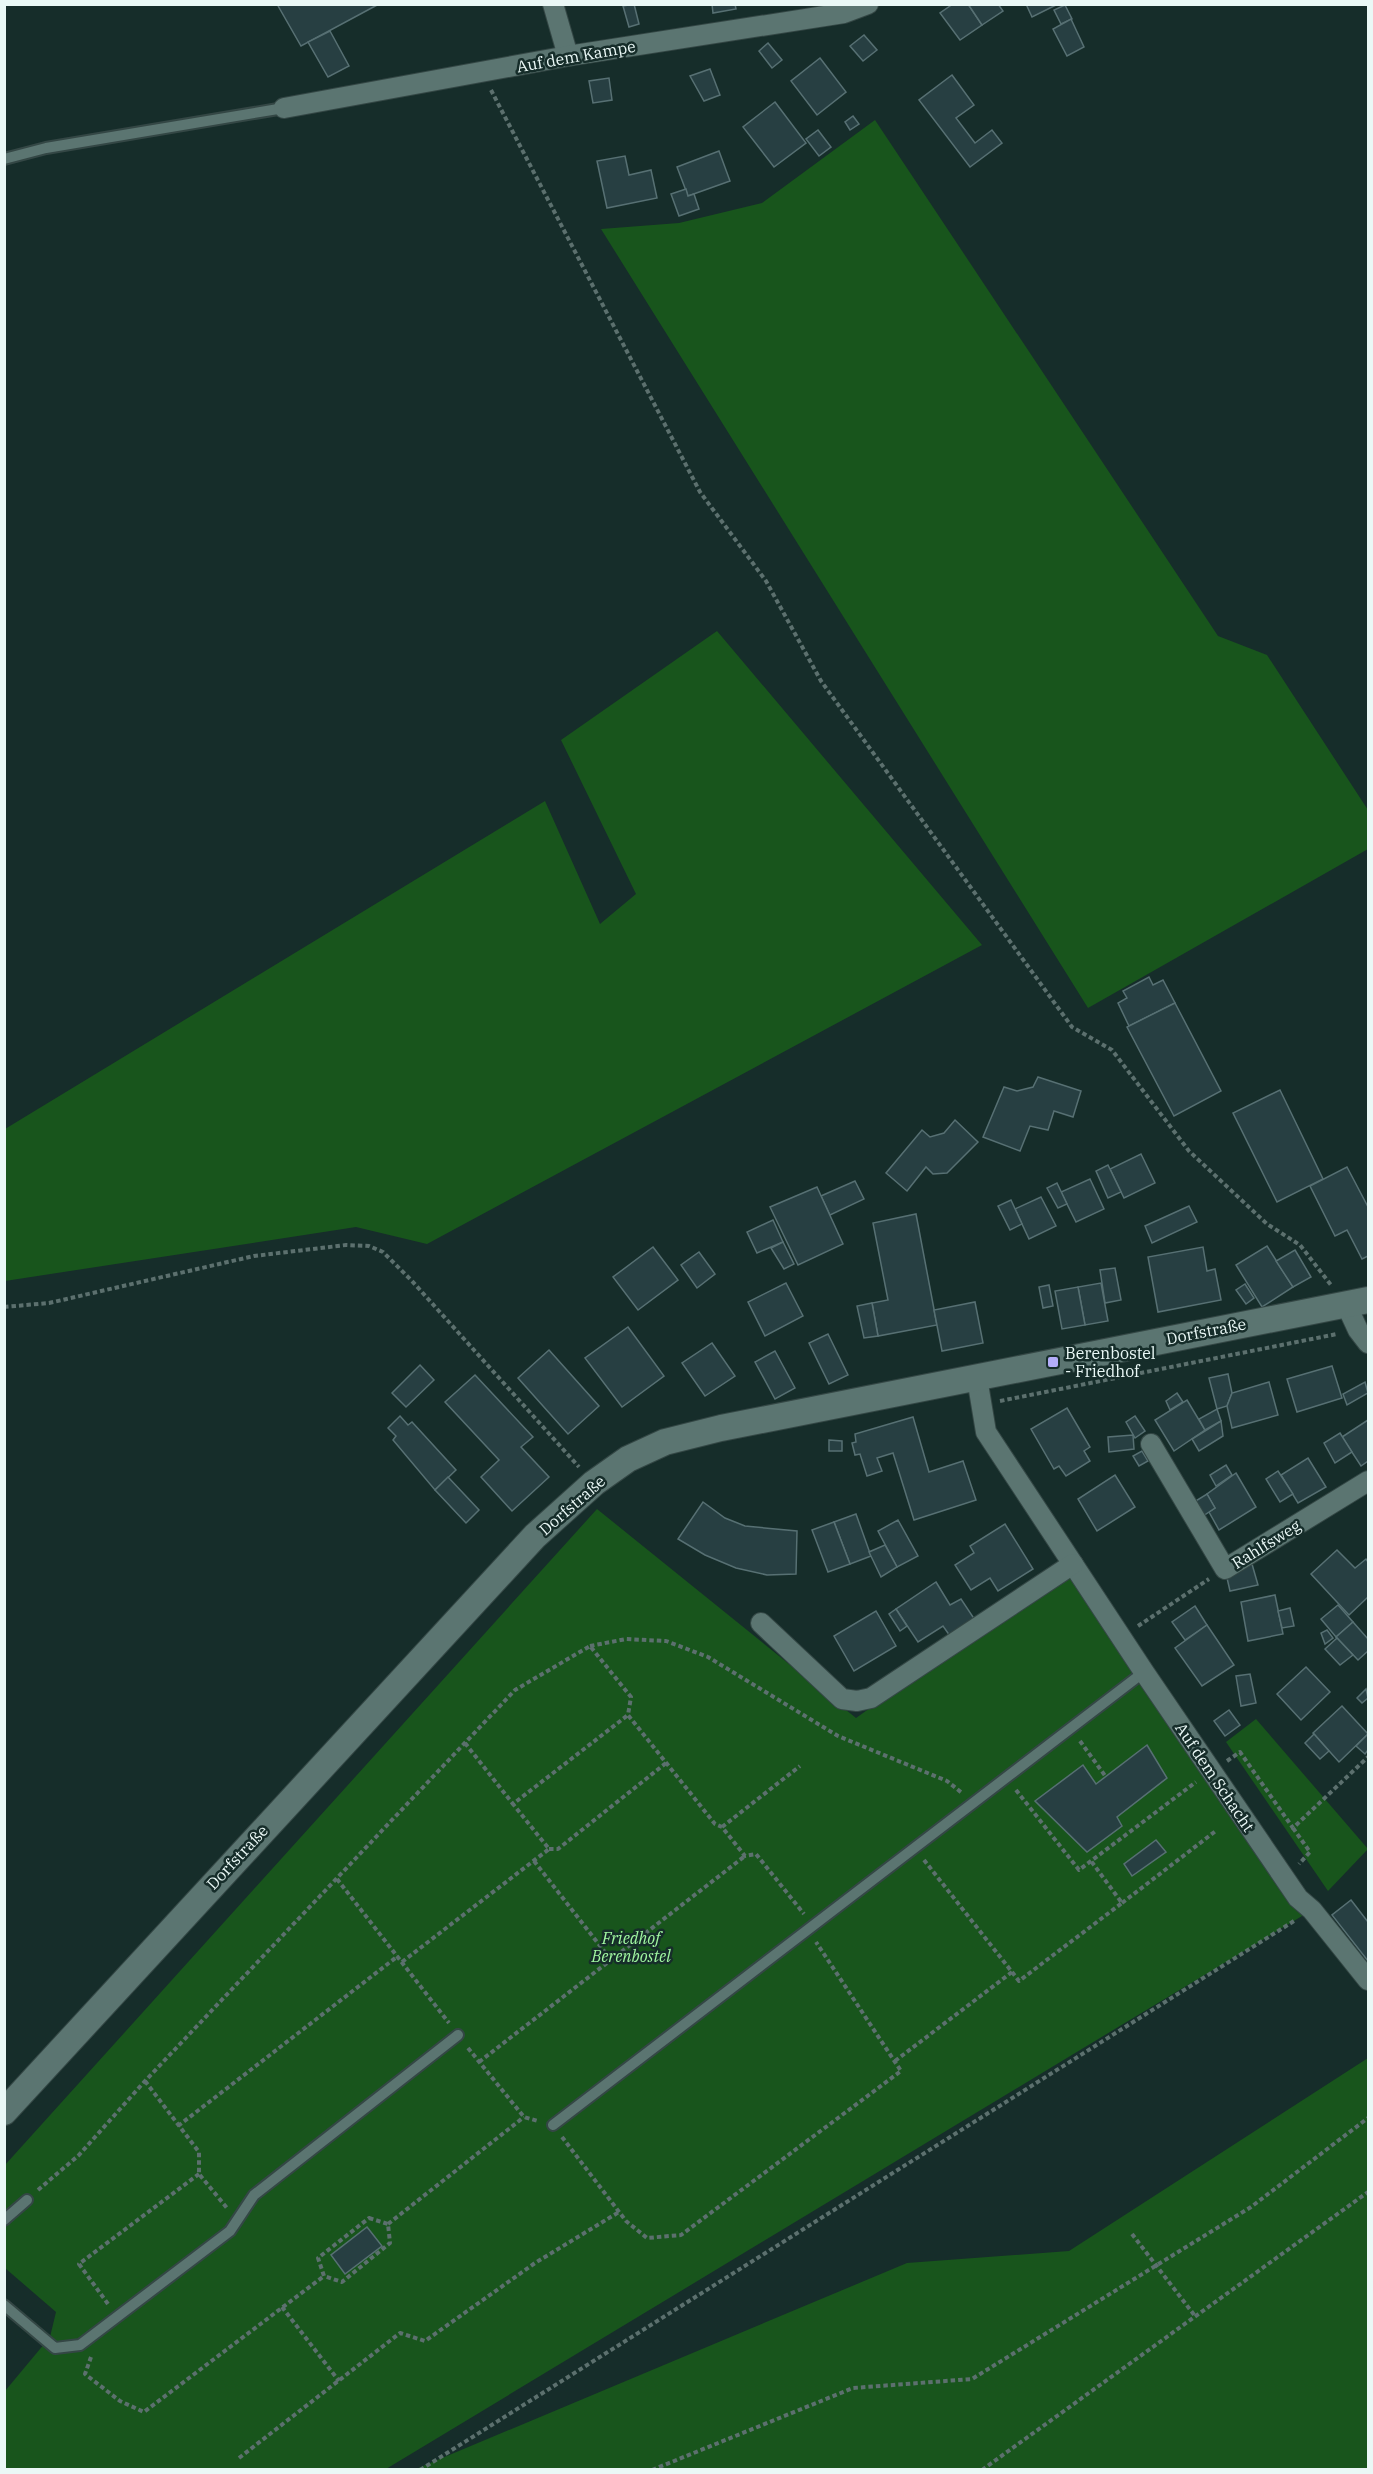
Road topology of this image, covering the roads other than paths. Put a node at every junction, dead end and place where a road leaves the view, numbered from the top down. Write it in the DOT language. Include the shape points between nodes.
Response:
graph roads {
  1 [pos="553,4"];
  2 [pos="868,4"];
  3 [pos="568,56"];
  4 [pos="284,108"];
  5 [pos="4,159"];
  6 [pos="1357,1302"];
  7 [pos="1363,1337"];
  8 [pos="980,1390"];
  9 [pos="1151,1444"];
  10 [pos="1368,1481"];
  11 [pos="1072,1564"];
  12 [pos="761,1623"];
  13 [pos="1144,1672"];
  14 [pos="1368,1980"];
  15 [pos="458,2035"];
  16 [pos="4,2112"];
  17 [pos="553,2125"];
  18 [pos="27,2200"];
  19 [pos="4,2220"];
  20 [pos="4,2305"];
  1 -- 3 [label="street"];
  2 -- 3 [label="street, Auf dem Kampe" via="844,13"];
  3 -- 4 [label="street, Auf dem Kampe"];
  4 -- 5 [label="lane" via="46,148"];
  6 -- 7 [label="street"];
  6 -- 8 [label="street, Dorfstraße"];
  8 -- 11 [label="street, Auf dem Schacht" via="986,1432"];
  8 -- 16 [label="street, Dorfstraße" via="721,1428 665,1442 628,1459 594,1483 504,1568"];
  9 -- 10 [label="street, Rahlfsweg" via="1226,1569"];
  11 -- 12 [label="street" via="871,1698 856,1701 843,1699"];
  11 -- 13 [label="street, Auf dem Schacht"];
  13 -- 14 [label="street, Auf dem Schacht" via="1298,1898"];
  13 -- 17 [label="lane"];
  15 -- 20 [label="lane" via="254,2196 230,2231 80,2345 55,2348"];
  18 -- 19 [label="lane"];
}
